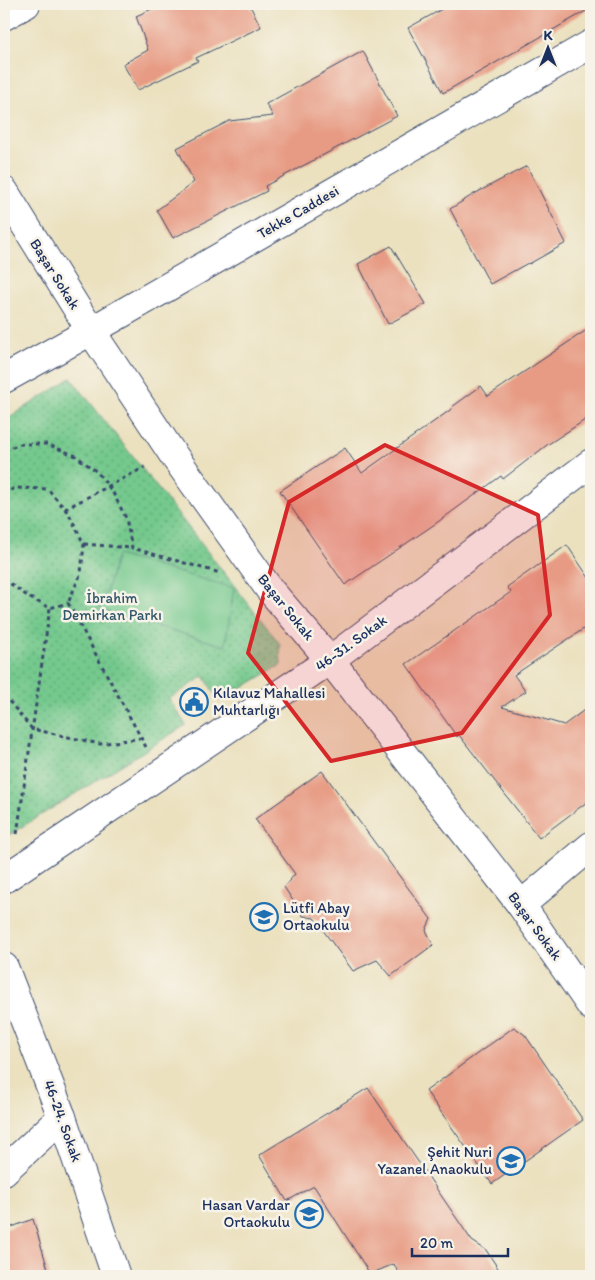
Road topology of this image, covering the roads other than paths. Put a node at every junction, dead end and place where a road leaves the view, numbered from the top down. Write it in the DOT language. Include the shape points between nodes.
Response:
graph roads {
  1 [pos="591,44"];
  2 [pos="4,191"];
  3 [pos="91,331"];
  4 [pos="4,379"];
  5 [pos="591,463"];
  6 [pos="330,660"];
  7 [pos="591,846"];
  8 [pos="8,876"];
  9 [pos="521,906"];
  10 [pos="4,967"];
  11 [pos="591,1006"];
  12 [pos="62,1117"];
  13 [pos="4,1171"];
  14 [pos="116,1276"];
  1 -- 3 [label="street, Tekke Caddesi"];
  2 -- 3 [label="street, Başar Sokak"];
  3 -- 4 [label="street, Tekke Caddesi"];
  3 -- 6 [label="street, Başar Sokak" via="172,453 270,590"];
  5 -- 6 [label="street, 46-31. Sokak"];
  6 -- 8 [label="street, 46-31. Sokak"];
  6 -- 9 [label="street, Başar Sokak"];
  7 -- 9 [label="street"];
  9 -- 11 [label="street, Başar Sokak"];
  10 -- 12 [label="street, 46-24. Sokak"];
  12 -- 13 [label="street"];
  12 -- 14 [label="street, 46-24. Sokak"];
}
